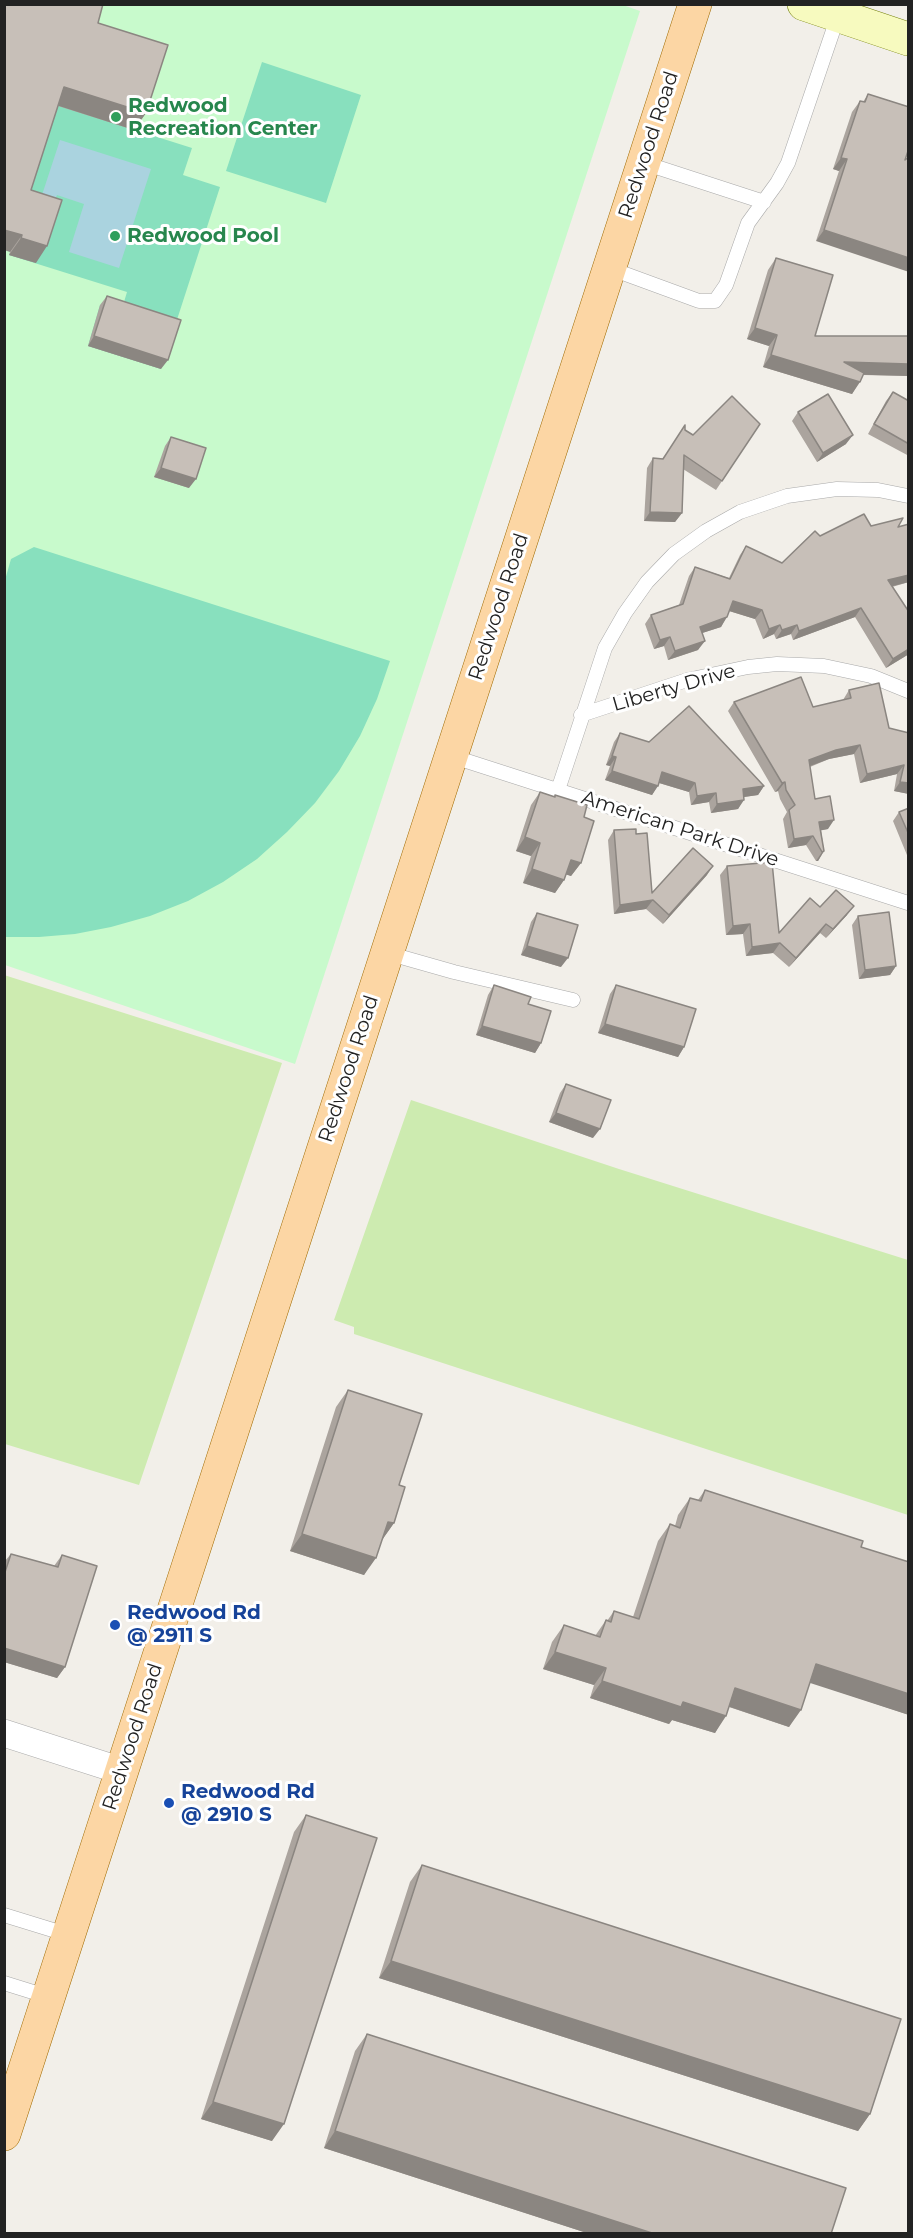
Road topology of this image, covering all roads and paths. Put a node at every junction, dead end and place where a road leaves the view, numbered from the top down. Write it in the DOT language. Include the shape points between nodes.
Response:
graph roads {
  1 [pos="695,4"];
  2 [pos="804,4"];
  3 [pos="838,16"];
  4 [pos="909,39"];
  5 [pos="644,163"];
  6 [pos="764,202"];
  7 [pos="609,268"];
  8 [pos="909,496"];
  9 [pos="909,691"];
  10 [pos="581,715"];
  11 [pos="451,756"];
  12 [pos="558,790"];
  13 [pos="909,903"];
  14 [pos="387,953"];
  15 [pos="573,1000"];
  16 [pos="5,1734"];
  17 [pos="122,1771"];
  18 [pos="4,1915"];
  19 [pos="69,1935"];
  20 [pos="4,1983"];
  21 [pos="49,1996"];
  22 [pos="4,2134"];
  1 -- 5 [label="main road, Redwood Road"];
  2 -- 3 [label="main road"];
  3 -- 4 [label="main road"];
  3 -- 6 [label="lane" via="788,163"];
  5 -- 6 [label="lane"];
  5 -- 7 [label="main road, Redwood Road"];
  6 -- 7 [label="lane" via="748,223 726,285 715,301 699,301"];
  7 -- 11 [label="main road, Redwood Road"];
  8 -- 10 [label="lane" via="879,490 837,489 787,496 740,512 706,531 674,554 647,582 625,614 605,648"];
  9 -- 10 [label="lane, Liberty Drive" via="871,676 824,666 777,664 687,680"];
  10 -- 12 [label="lane"];
  11 -- 12 [label="lane, American Park Drive"];
  11 -- 14 [label="main road, Redwood Road"];
  12 -- 13 [label="lane, American Park Drive"];
  14 -- 15 [label="lane"];
  14 -- 17 [label="main road, Redwood Road"];
  16 -- 17 [label="street"];
  17 -- 19 [label="main road, Redwood Road"];
  18 -- 19 [label="lane"];
  19 -- 21 [label="main road, Redwood Road"];
  20 -- 21 [label="lane"];
  21 -- 22 [label="main road, Redwood Road"];
}
